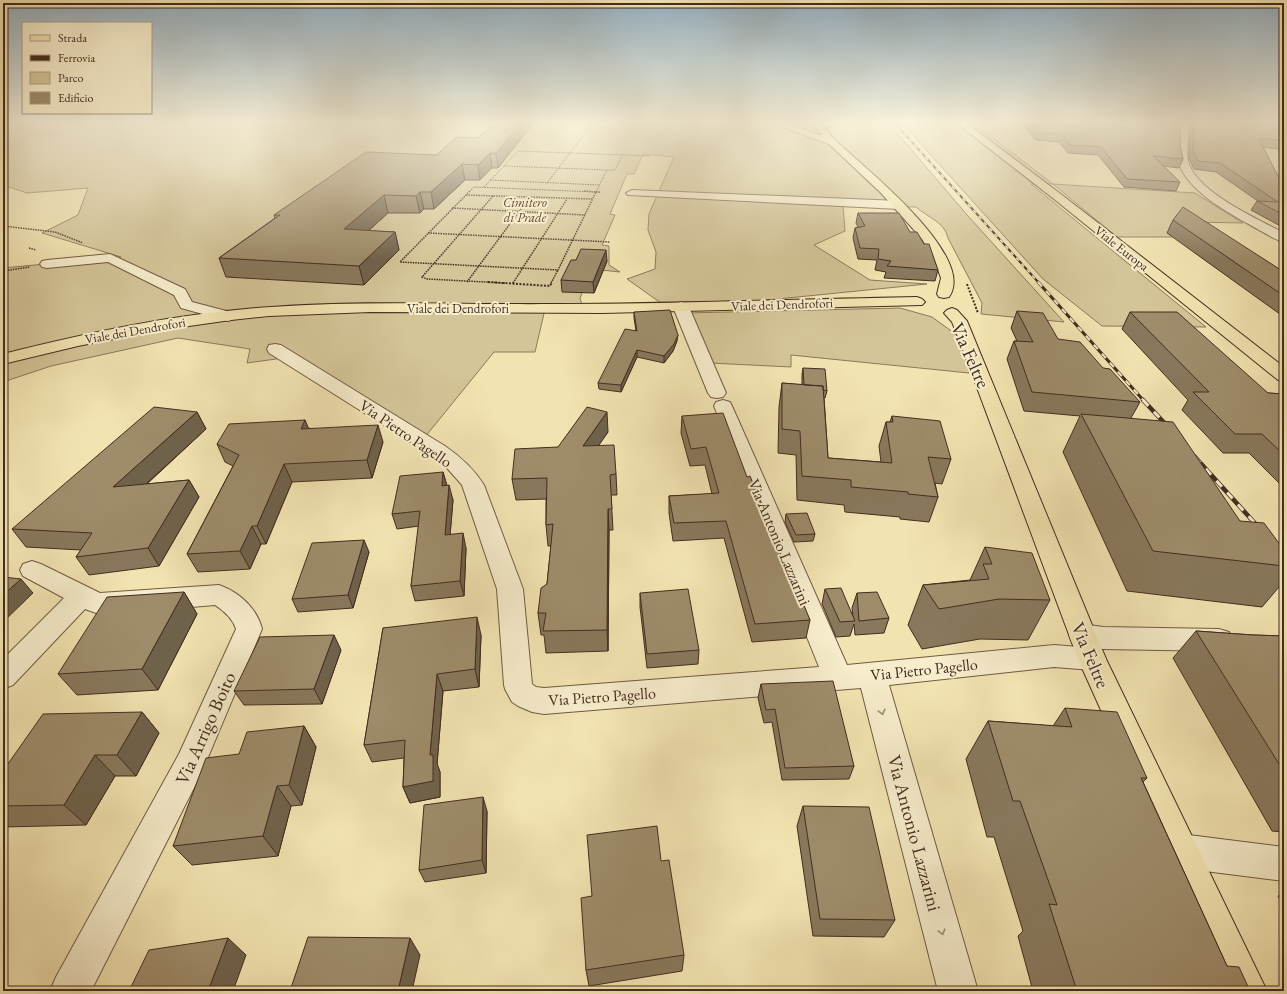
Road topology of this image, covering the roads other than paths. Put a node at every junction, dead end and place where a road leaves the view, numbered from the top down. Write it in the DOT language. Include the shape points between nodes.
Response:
graph roads {
  1 [pos="859,167"];
  2 [pos="1019,167"];
  3 [pos="1186,167"];
  4 [pos="632,193"];
  5 [pos="899,205"];
  6 [pos="1284,238"];
  7 [pos="47,264"];
  8 [pos="940,302"];
  9 [pos="681,307"];
  10 [pos="228,316"];
  11 [pos="275,349"];
  12 [pos="3,359"];
  13 [pos="1284,376"];
  14 [pos="32,570"];
  15 [pos="82,596"];
  16 [pos="1244,640"];
  17 [pos="1087,647"];
  18 [pos="872,674"];
  19 [pos="3,676"];
  20 [pos="838,678"];
  21 [pos="1181,851"];
  22 [pos="1284,864"];
  23 [pos="70,991"];
  24 [pos="958,991"];
  25 [pos="1247,991"];
  1 -- 5 [label="main road"];
  2 -- 13 [label="main road, Viale Europa"];
  3 -- 6 [label="street" via="1202,189 1223,204"];
  4 -- 5 [label="street"];
  5 -- 8 [label="main road" via="930,239 939,256 949,280 949,288"];
  7 -- 10 [label="street" via="110,258 180,292 186,305"];
  8 -- 9 [label="main road, Viale dei Dendrofori"];
  8 -- 17 [label="main road, Via Feltre" via="959,321 968,342"];
  9 -- 10 [label="main road, Viale dei Dendrofori" via="344,308"];
  9 -- 20 [label="street, Via Antonio Lazzarini"];
  10 -- 12 [label="main road, Viale dei Dendrofori" via="99,336"];
  11 -- 20 [label="street, Via Pietro Pagello" via="432,447 455,463 470,480 510,589 518,686 525,696 544,701"];
  14 -- 15 [label="street, Via Arrigo Boito"];
  15 -- 19 [label="street"];
  15 -- 23 [label="street, Via Arrigo Boito" via="96,603 108,604 219,595 246,618 249,629 190,764"];
  16 -- 17 [label="street, Via Pietro Pagello" via="1103,638"];
  17 -- 18 [label="street, Via Pietro Pagello" via="1054,656"];
  17 -- 21 [label="main road, Via Feltre"];
  18 -- 20 [label="street, Via Pietro Pagello"];
  18 -- 24 [label="street, Via Antonio Lazzarini, one-way"];
  21 -- 22 [label="street"];
  21 -- 25 [label="main road, Via Feltre"];
}
